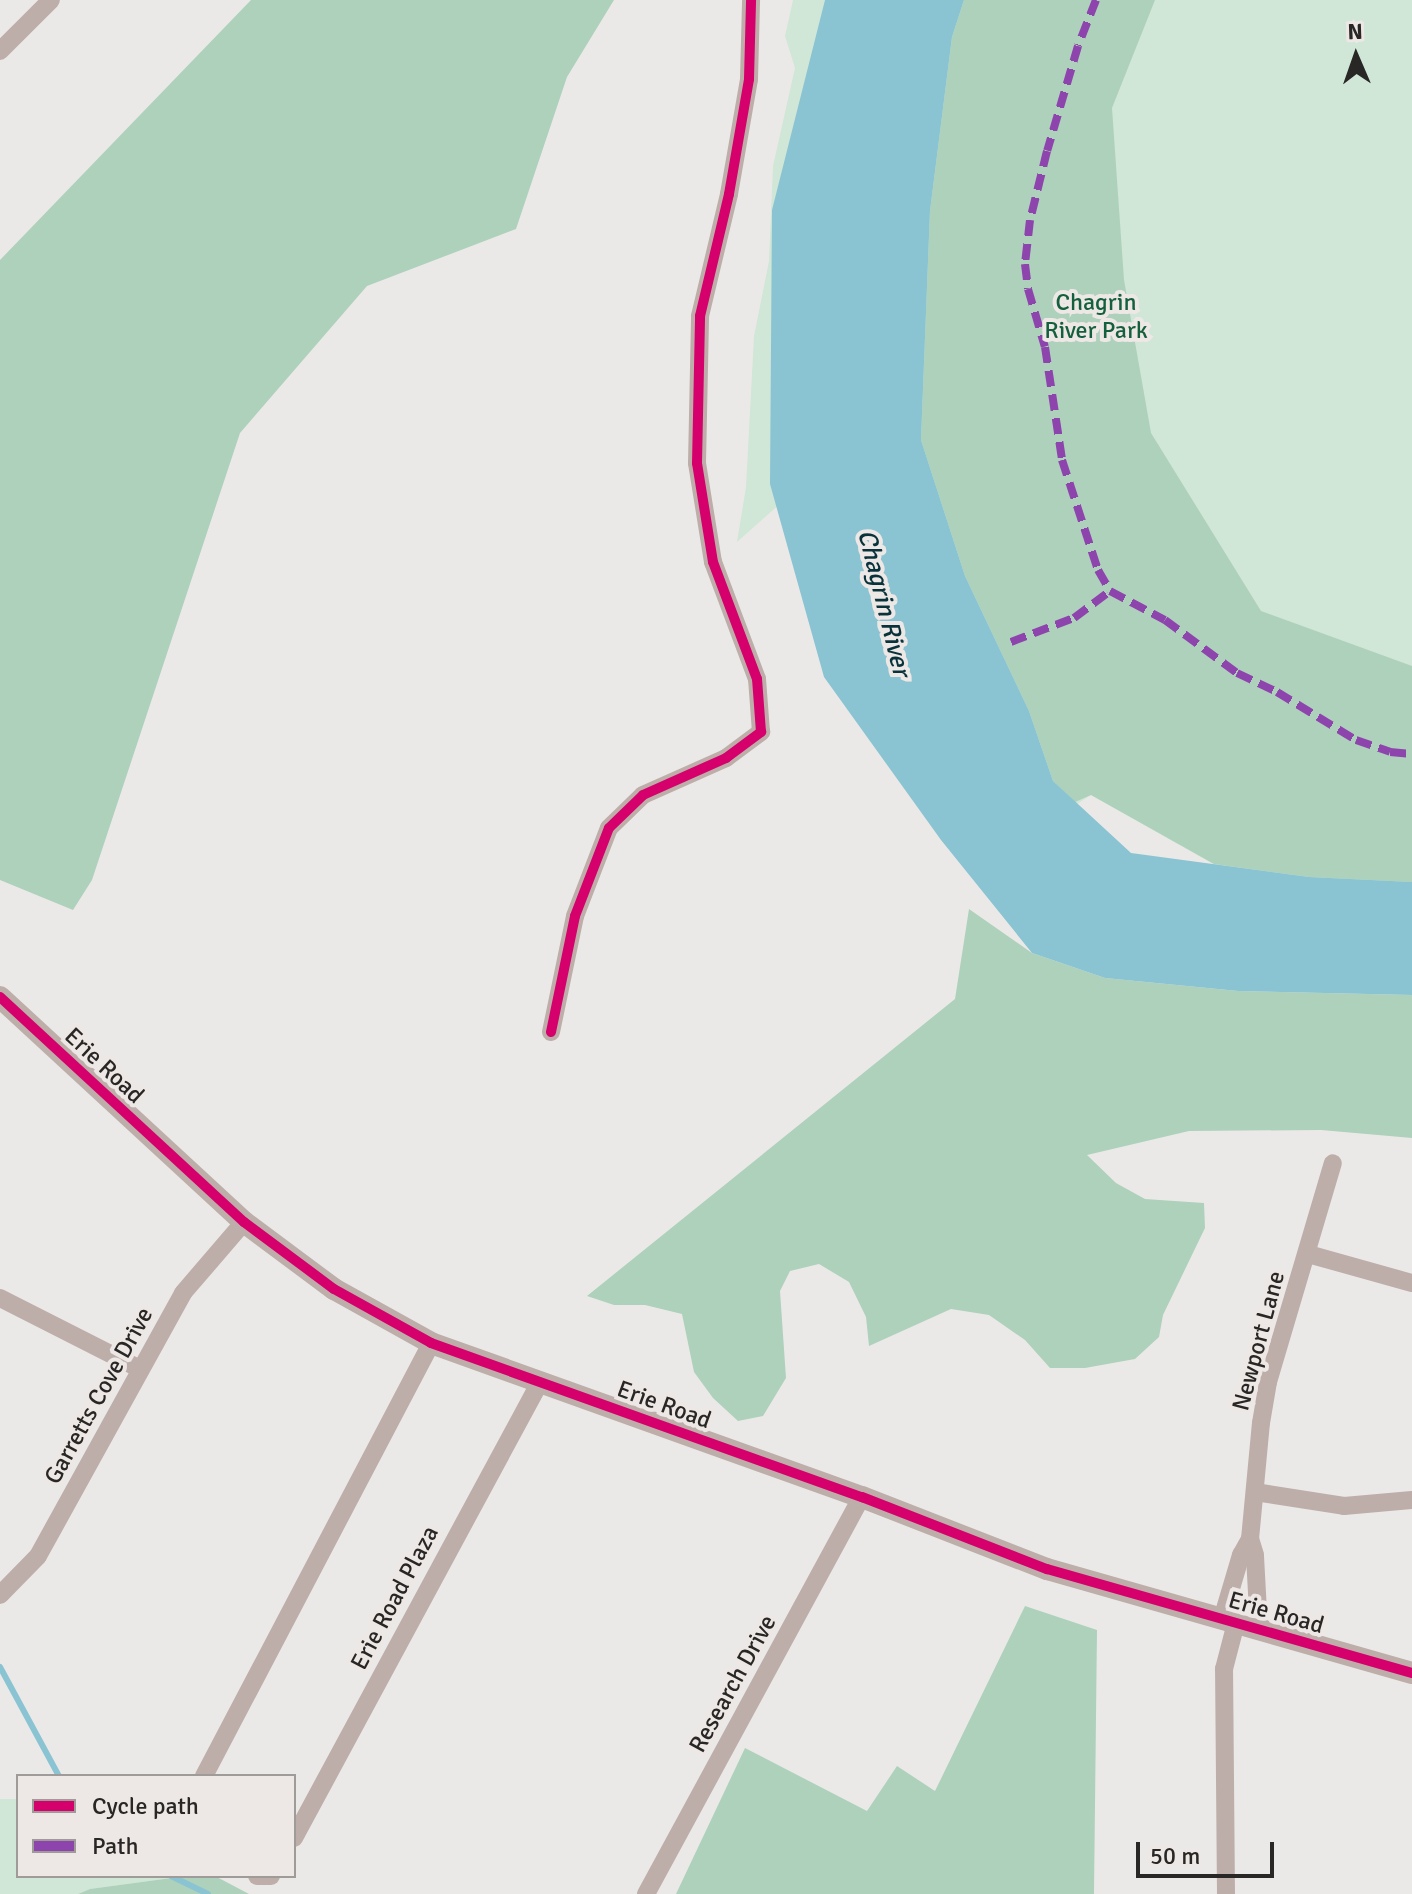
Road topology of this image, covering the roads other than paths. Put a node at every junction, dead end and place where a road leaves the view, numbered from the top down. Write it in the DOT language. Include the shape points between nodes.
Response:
graph roads {
  1 [pos="51,0"];
  2 [pos="751,0"];
  3 [pos="0,51"];
  4 [pos="0,997"];
  5 [pos="551,1032"];
  6 [pos="1333,1163"];
  7 [pos="244,1222"];
  8 [pos="1308,1254"];
  9 [pos="1412,1283"];
  10 [pos="0,1298"];
  11 [pos="431,1343"];
  12 [pos="140,1369"];
  13 [pos="540,1382"];
  14 [pos="1255,1492"];
  15 [pos="862,1497"];
  16 [pos="1412,1500"];
  17 [pos="1250,1539"];
  18 [pos="0,1595"];
  19 [pos="1229,1621"];
  20 [pos="1259,1630"];
  21 [pos="1412,1673"];
  22 [pos="205,1774"];
  23 [pos="296,1834"];
  24 [pos="646,1894"];
  25 [pos="1226,1894"];
  1 -- 3 [label="street"];
  2 -- 5 [label="street" via="749,79 700,316 697,463 713,562 757,679 761,732 726,758 643,795 609,828 575,916"];
  4 -- 7 [label="street, Erie Road"];
  6 -- 8 [label="street, Newport Lane"];
  7 -- 11 [label="street, Erie Road" via="334,1289"];
  7 -- 12 [label="street, Garretts Cove Drive" via="183,1293"];
  8 -- 9 [label="street"];
  8 -- 14 [label="street, Newport Lane" via="1268,1382"];
  10 -- 12 [label="street"];
  11 -- 13 [label="street, Erie Road"];
  11 -- 22 [label="street"];
  12 -- 18 [label="street, Garretts Cove Drive" via="38,1556"];
  13 -- 15 [label="street, Erie Road"];
  13 -- 23 [label="street, Erie Road Plaza"];
  14 -- 16 [label="street" via="1344,1506"];
  14 -- 17 [label="street, Newport Lane"];
  15 -- 19 [label="street, Erie Road" via="1047,1569"];
  15 -- 24 [label="street, Research Drive"];
  17 -- 19 [label="street" via="1241,1555"];
  17 -- 20 [label="street, Newport Lane"];
  19 -- 20 [label="street, Erie Road"];
  19 -- 25 [label="street" via="1224,1669"];
  20 -- 21 [label="street, Erie Road"];
}
